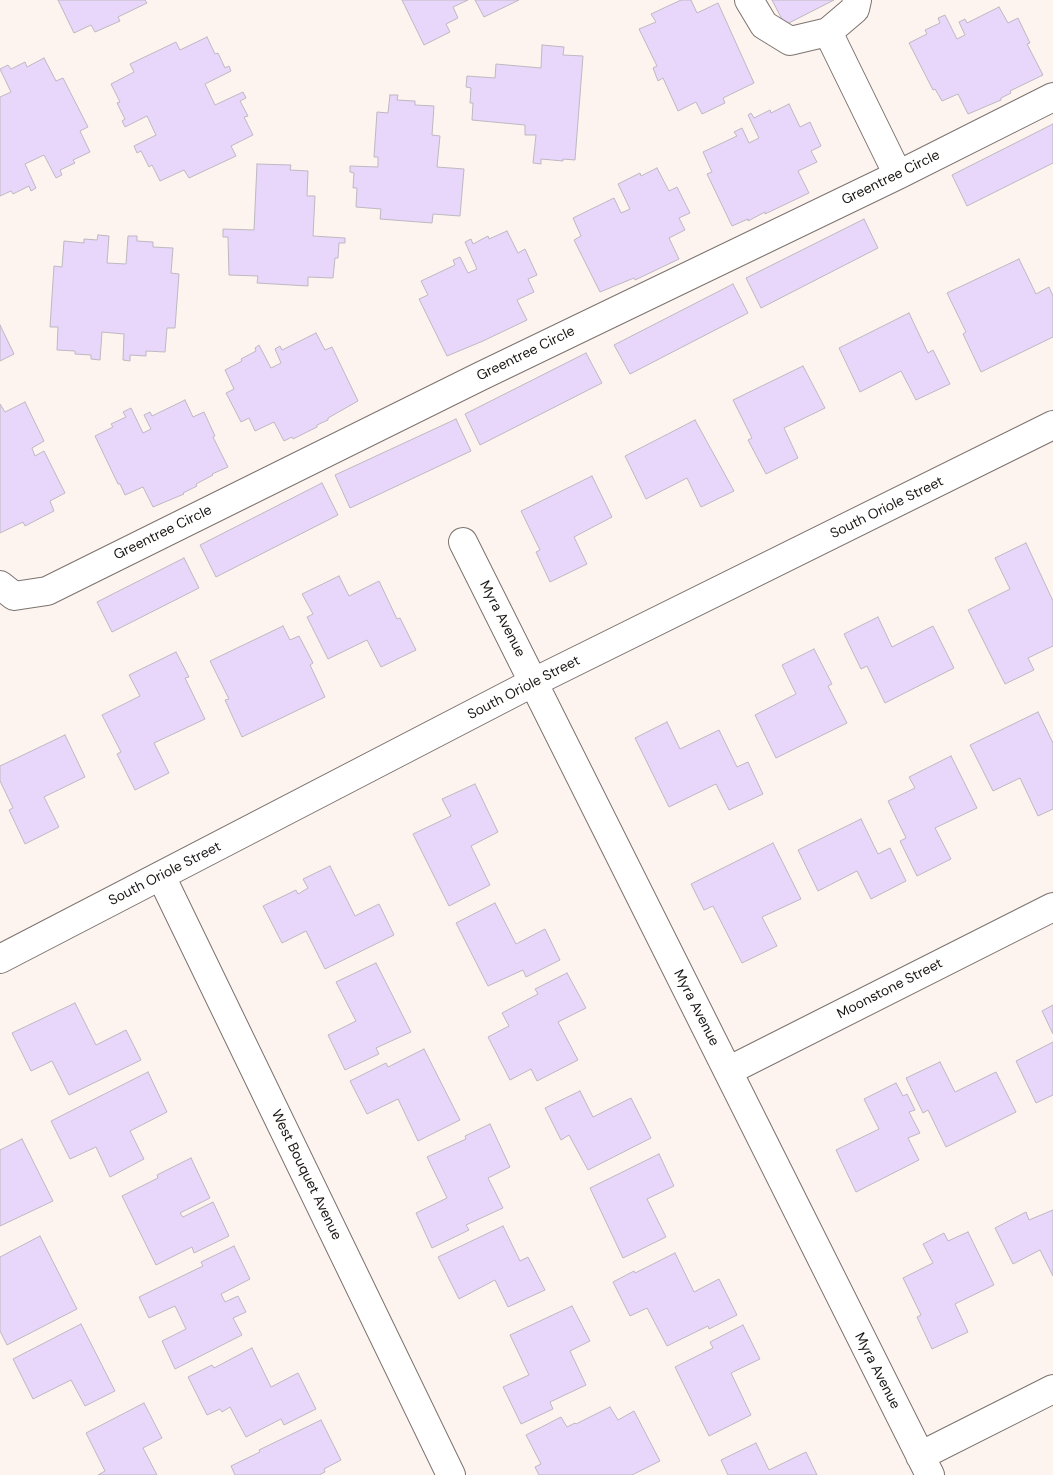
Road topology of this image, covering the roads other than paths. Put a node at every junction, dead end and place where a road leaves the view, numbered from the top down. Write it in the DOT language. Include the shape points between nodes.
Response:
graph roads {
  1 [pos="749,0"];
  2 [pos="857,0"];
  3 [pos="828,32"];
  4 [pos="1053,97"];
  5 [pos="898,175"];
  6 [pos="1053,425"];
  7 [pos="463,542"];
  8 [pos="0,585"];
  9 [pos="534,682"];
  10 [pos="161,876"];
  11 [pos="1053,907"];
  12 [pos="0,959"];
  13 [pos="728,1071"];
  14 [pos="1053,1389"];
  15 [pos="925,1466"];
  16 [pos="452,1475"];
  1 -- 3 [label="street" via="764,25 790,42"];
  2 -- 3 [label="street" via="855,9"];
  3 -- 5 [label="street"];
  4 -- 5 [label="street, Greentree Circle"];
  5 -- 8 [label="street, Greentree Circle" via="481,376 47,591 14,596"];
  6 -- 9 [label="street, South Oriole Street"];
  7 -- 9 [label="street, Myra Avenue"];
  9 -- 10 [label="street, South Oriole Street"];
  9 -- 13 [label="street, Myra Avenue"];
  10 -- 12 [label="street, South Oriole Street"];
  10 -- 16 [label="street, West Bouquet Avenue"];
  11 -- 13 [label="street, Moonstone Street"];
  13 -- 15 [label="street, Myra Avenue"];
  14 -- 15 [label="street"];
}
